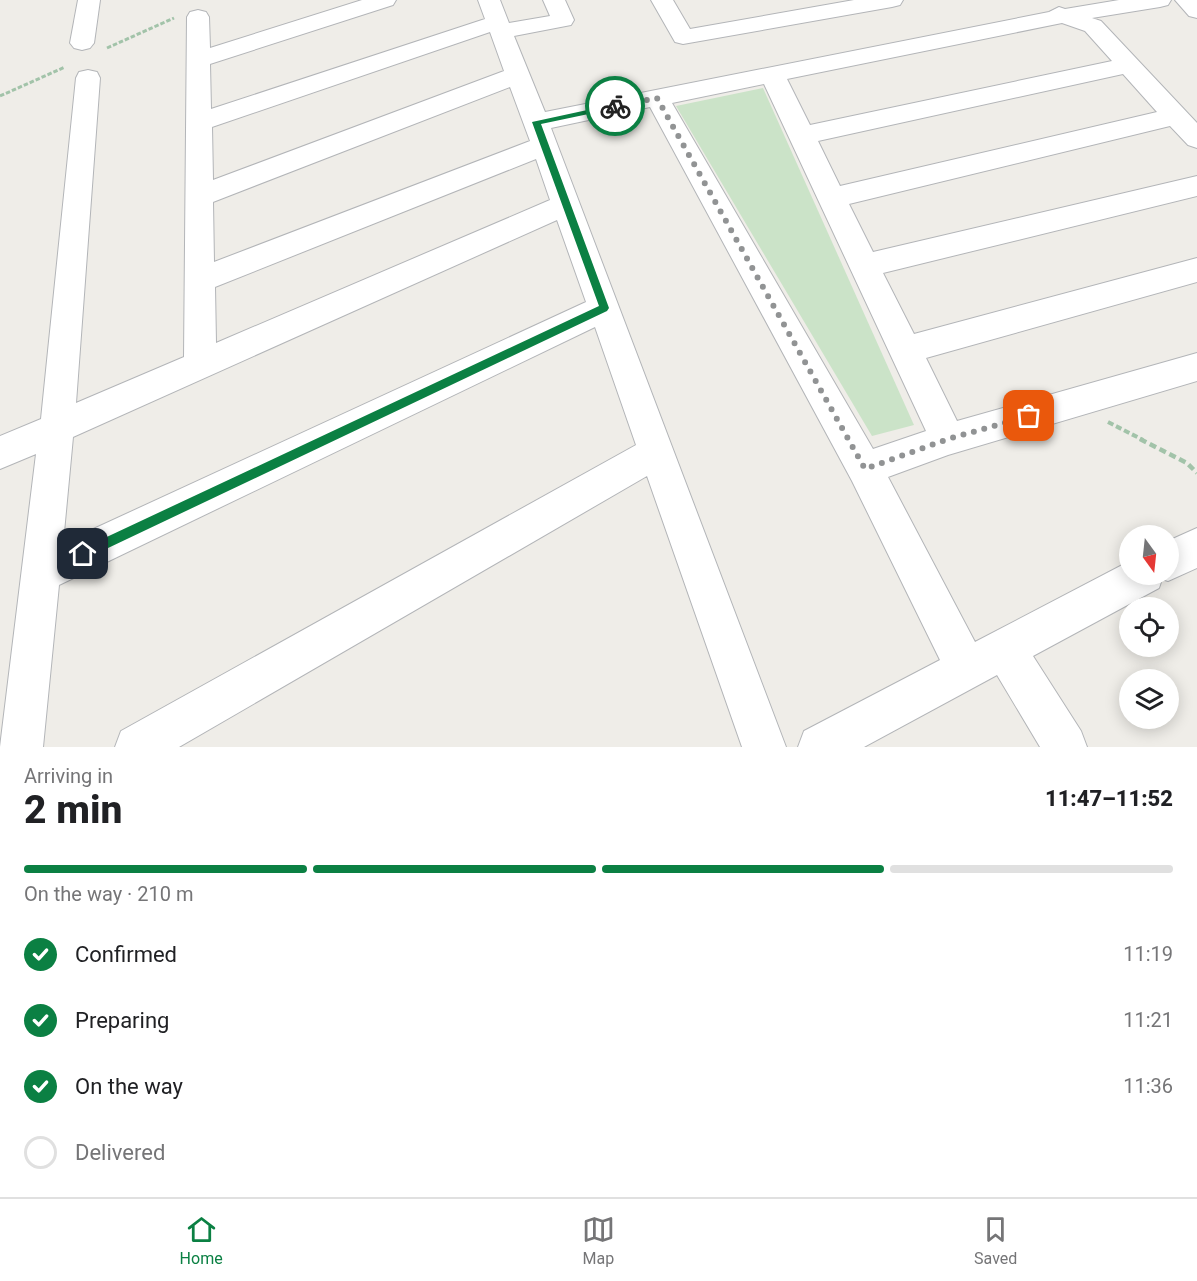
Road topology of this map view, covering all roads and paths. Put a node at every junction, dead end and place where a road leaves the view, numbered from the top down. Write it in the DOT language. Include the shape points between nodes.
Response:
graph roads {
  1 [pos="89,0"];
  2 [pos="385,0"];
  3 [pos="554,0"];
  4 [pos="662,0"];
  5 [pos="892,0"];
  6 [pos="1041,0"];
  7 [pos="1154,0"];
  8 [pos="1186,0"];
  9 [pos="1197,11"];
  10 [pos="1062,16"];
  11 [pos="187,17"];
  12 [pos="496,18"];
  13 [pos="85,60"];
  14 [pos="198,60"];
  15 [pos="1128,65"];
  16 [pos="772,74"];
  17 [pos="518,75"];
  18 [pos="0,96"];
  19 [pos="657,98"];
  20 [pos="1175,116"];
  21 [pos="198,122"];
  22 [pos="540,134"];
  23 [pos="802,136"];
  24 [pos="1197,139"];
  25 [pos="1197,186"];
  26 [pos="199,196"];
  27 [pos="831,198"];
  28 [pos="567,204"];
  29 [pos="864,266"];
  30 [pos="1197,270"];
  31 [pos="199,281"];
  32 [pos="604,308"];
  33 [pos="904,350"];
  34 [pos="200,365"];
  35 [pos="1197,367"];
  36 [pos="1069,404"];
  37 [pos="57,428"];
  38 [pos="948,439"];
  39 [pos="657,452"];
  40 [pos="0,453"];
  41 [pos="865,469"];
  42 [pos="1197,473"];
  43 [pos="1197,547"];
  44 [pos="1179,556"];
  45 [pos="40,574"];
  46 [pos="1124,585"];
  47 [pos="1005,649"];
  48 [pos="966,669"];
  49 [pos="21,747"];
  50 [pos="136,747"];
  51 [pos="764,747"];
  52 [pos="820,747"];
  53 [pos="1065,747"];
  1 -- 13 [label="street"];
  2 -- 14 [label="street"];
  3 -- 12 [label="street" via="563,20"];
  4 -- 5 [label="street" via="683,37"];
  6 -- 10 [label="street"];
  7 -- 10 [label="street"];
  8 -- 9 [label="street"];
  10 -- 15 [label="street" via="1093,26"];
  10 -- 16 [label="street"];
  11 -- 13 [label="path"];
  11 -- 14 [label="street"];
  12 -- 17 [label="street"];
  12 -- 21 [label="street"];
  13 -- 18 [label="path"];
  13 -- 37 [label="street"];
  14 -- 21 [label="street"];
  15 -- 20 [label="street"];
  15 -- 23 [label="street"];
  16 -- 19 [label="street"];
  16 -- 23 [label="street"];
  17 -- 22 [label="street"];
  17 -- 26 [label="street"];
  19 -- 22 [label="street"];
  19 -- 41 [label="street"];
  20 -- 24 [label="street"];
  20 -- 27 [label="street"];
  21 -- 26 [label="street"];
  22 -- 28 [label="street"];
  22 -- 31 [label="street"];
  23 -- 27 [label="street"];
  25 -- 29 [label="street"];
  26 -- 31 [label="street"];
  27 -- 29 [label="street"];
  28 -- 32 [label="street"];
  28 -- 34 [label="street"];
  29 -- 33 [label="street"];
  30 -- 33 [label="street"];
  31 -- 34 [label="street"];
  32 -- 39 [label="street"];
  32 -- 45 [label="street"];
  33 -- 38 [label="street"];
  34 -- 37 [label="street"];
  35 -- 36 [label="street"];
  36 -- 38 [label="street"];
  36 -- 42 [label="path" via="1187,463"];
  37 -- 40 [label="street"];
  37 -- 45 [label="street"];
  38 -- 41 [label="street"];
  39 -- 50 [label="street"];
  39 -- 51 [label="street"];
  41 -- 48 [label="street"];
  43 -- 44 [label="street"];
  45 -- 49 [label="street"];
  46 -- 47 [label="street"];
  47 -- 48 [label="street"];
  47 -- 53 [label="street"];
  48 -- 52 [label="street"];
}
